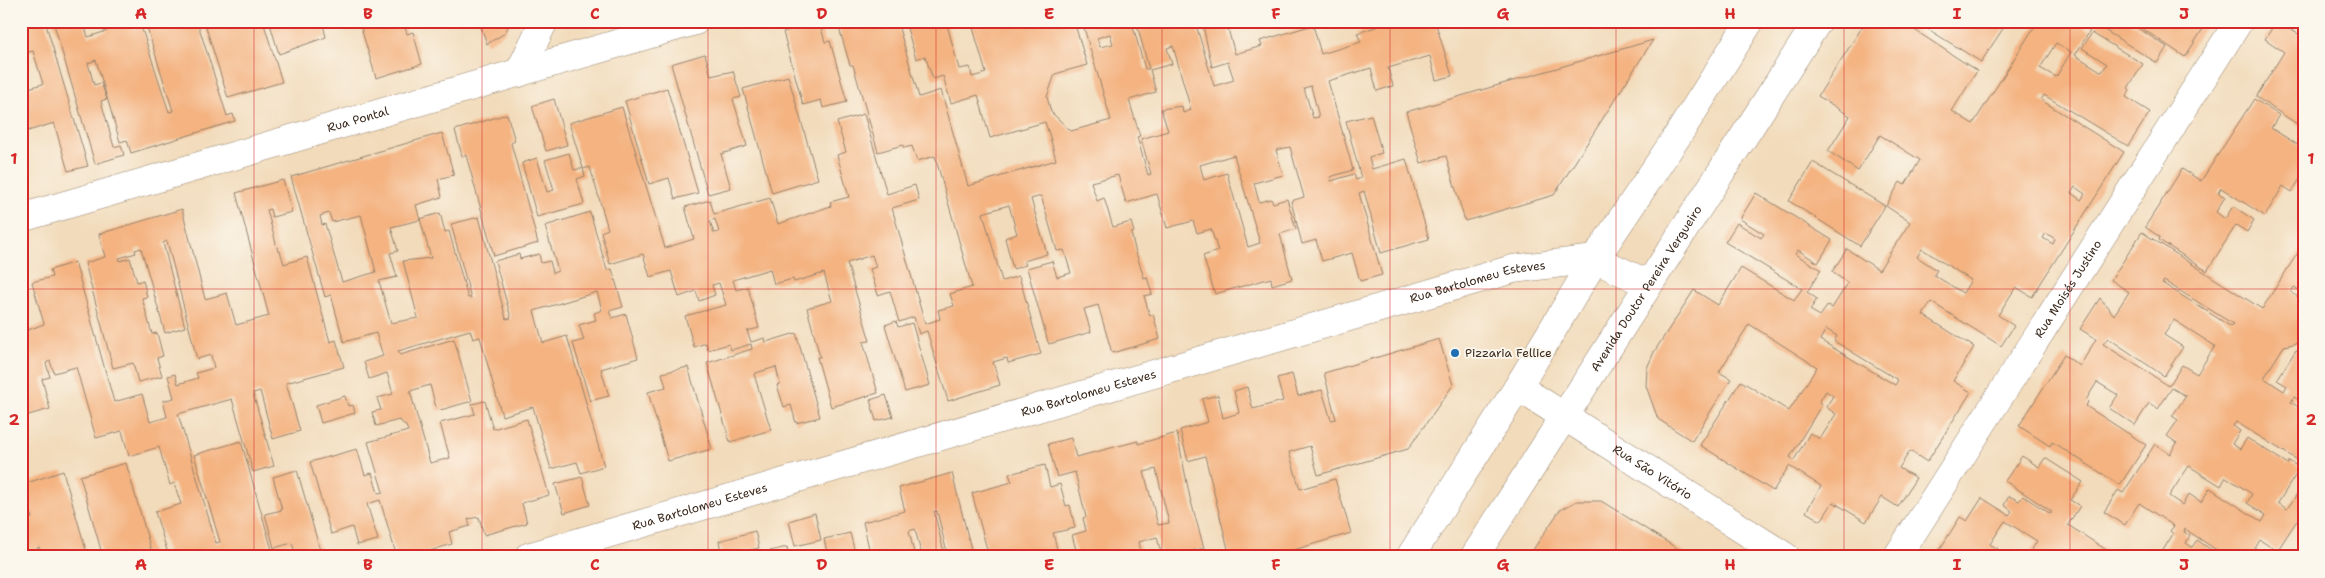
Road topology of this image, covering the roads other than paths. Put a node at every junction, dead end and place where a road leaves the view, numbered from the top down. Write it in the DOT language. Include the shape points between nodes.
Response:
graph roads {
  1 [pos="544,21"];
  2 [pos="695,21"];
  3 [pos="1750,21"];
  4 [pos="1818,21"];
  5 [pos="2239,21"];
  6 [pos="519,73"];
  7 [pos="21,218"];
  8 [pos="1595,259"];
  9 [pos="1648,284"];
  10 [pos="1518,387"];
  11 [pos="1563,416"];
  12 [pos="528,557"];
  13 [pos="1410,557"];
  14 [pos="1474,557"];
  15 [pos="1786,557"];
  16 [pos="1897,557"];
  1 -- 6 [label="street"];
  2 -- 6 [label="street, Rua Pontal"];
  3 -- 8 [label="street"];
  4 -- 9 [label="street, Avenida Doutor Pereira Vergueiro"];
  5 -- 16 [label="street, Rua Moisés Justino"];
  6 -- 7 [label="street, Rua Pontal"];
  8 -- 9 [label="street"];
  8 -- 10 [label="street"];
  8 -- 12 [label="street, Rua Bartolomeu Esteves" via="1514,269"];
  9 -- 11 [label="street, Avenida Doutor Pereira Vergueiro"];
  10 -- 11 [label="street, Rua São Vitório"];
  10 -- 13 [label="street"];
  11 -- 14 [label="street, Avenida Doutor Pereira Vergueiro"];
  11 -- 15 [label="street, Rua São Vitório"];
}
